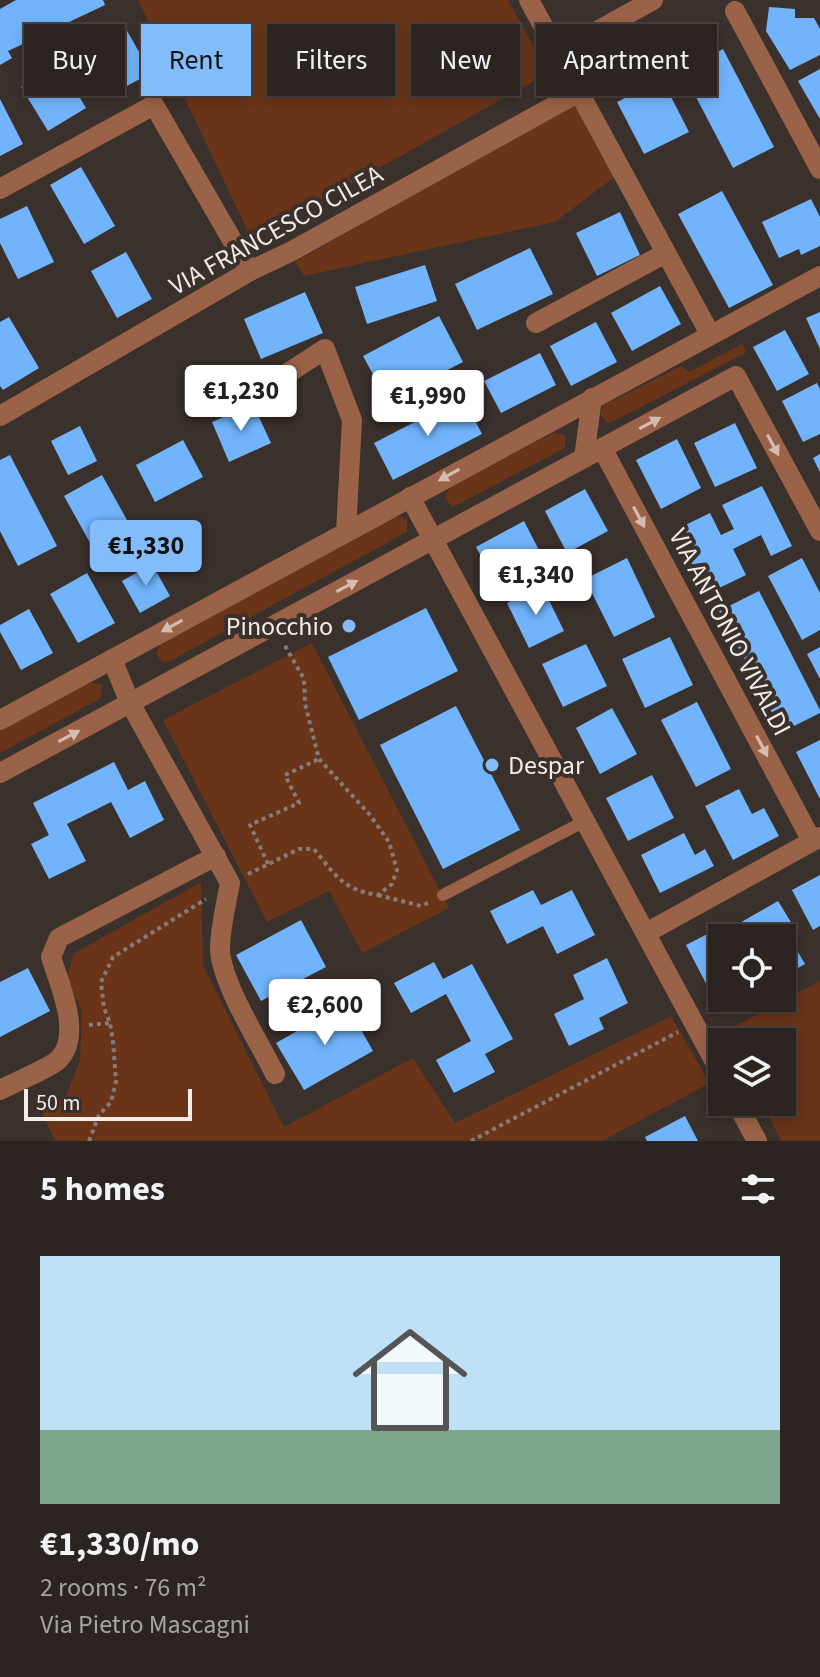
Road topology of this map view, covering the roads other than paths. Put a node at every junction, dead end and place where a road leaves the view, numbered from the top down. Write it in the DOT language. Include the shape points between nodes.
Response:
graph roads {
  1 [pos="529,0"];
  2 [pos="653,0"];
  3 [pos="735,11"];
  4 [pos="542,24"];
  5 [pos="610,24"];
  6 [pos="572,96"];
  7 [pos="581,96"];
  8 [pos="820,169"];
  9 [pos="0,189"];
  10 [pos="666,253"];
  11 [pos="250,271"];
  12 [pos="820,276"];
  13 [pos="536,323"];
  14 [pos="710,334"];
  15 [pos="288,373"];
  16 [pos="592,398"];
  17 [pos="0,416"];
  18 [pos="602,448"];
  19 [pos="584,458"];
  20 [pos="410,497"];
  21 [pos="820,531"];
  22 [pos="346,532"];
  23 [pos="432,540"];
  24 [pos="112,659"];
  25 [pos="130,703"];
  26 [pos="2,714"];
  27 [pos="0,773"];
  28 [pos="585,821"];
  29 [pos="816,839"];
  30 [pos="216,856"];
  31 [pos="443,895"];
  32 [pos="646,933"];
  33 [pos="708,1048"];
  34 [pos="275,1074"];
  35 [pos="0,1090"];
  36 [pos="744,1116"];
  37 [pos="757,1141"];
  1 -- 4 [label="street"];
  2 -- 5 [label="street"];
  3 -- 8 [label="street"];
  6 -- 11 [label="street, VIA FRANCESCO CILEA"];
  7 -- 10 [label="street"];
  9 -- 11 [label="street" via="154,105"];
  10 -- 13 [label="street"];
  10 -- 14 [label="street"];
  11 -- 17 [label="street, VIA FRANCESCO CILEA"];
  12 -- 14 [label="street"];
  14 -- 16 [label="street"];
  15 -- 22 [label="street" via="325,349 352,420"];
  16 -- 19 [label="street"];
  16 -- 20 [label="street, one-way"];
  18 -- 19 [label="street"];
  18 -- 21 [label="street, one-way" via="736,376"];
  18 -- 29 [label="street, VIA ANTONIO VIVALDI, one-way"];
  19 -- 23 [label="street"];
  20 -- 22 [label="street"];
  20 -- 23 [label="street"];
  22 -- 24 [label="street, one-way"];
  25 -- 23 [label="street, one-way"];
  23 -- 28 [label="street"];
  24 -- 25 [label="street"];
  24 -- 26 [label="street"];
  27 -- 25 [label="street, one-way"];
  25 -- 30 [label="street"];
  28 -- 31 [label="lane"];
  28 -- 32 [label="street"];
  29 -- 32 [label="street"];
  30 -- 34 [label="street" via="230,883 220,952 229,983"];
  30 -- 35 [label="street" via="59,938 51,957 68,1009 69,1040 60,1059"];
  32 -- 33 [label="street"];
  36 -- 37 [label="street"];
}
